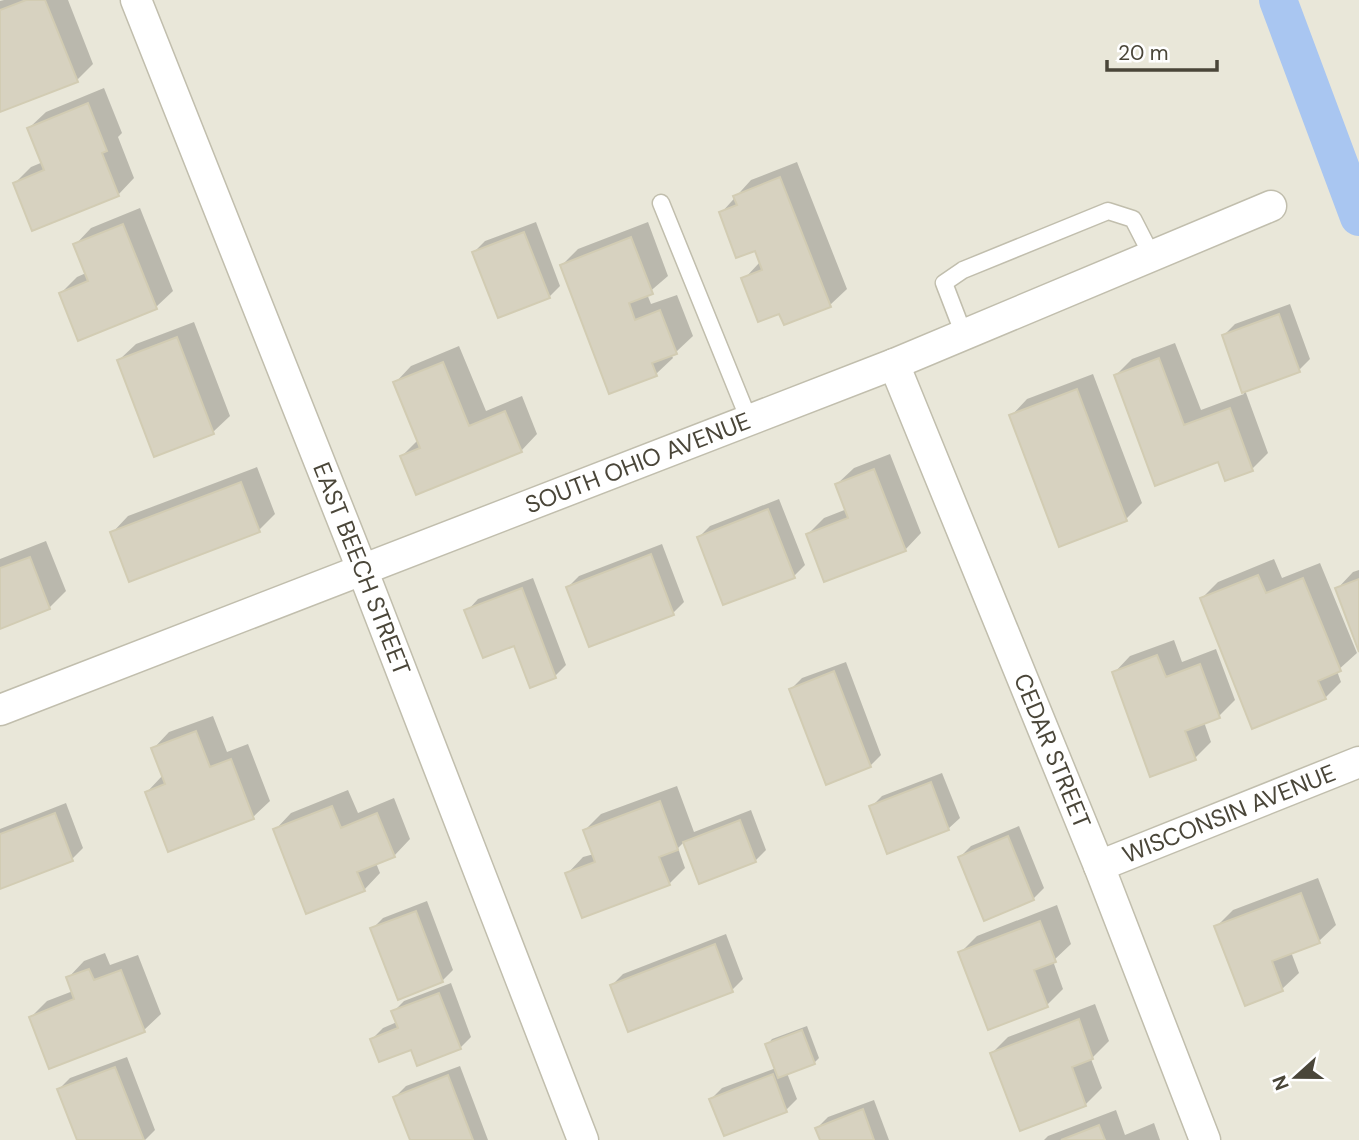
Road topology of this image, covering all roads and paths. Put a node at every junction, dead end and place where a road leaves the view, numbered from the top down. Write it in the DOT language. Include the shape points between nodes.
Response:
graph roads {
  1 [pos="136,0"];
  2 [pos="661,203"];
  3 [pos="1271,206"];
  4 [pos="1152,256"];
  5 [pos="964,335"];
  6 [pos="894,364"];
  7 [pos="749,420"];
  8 [pos="362,569"];
  9 [pos="0,710"];
  10 [pos="1359,762"];
  11 [pos="1099,866"];
  12 [pos="583,1140"];
  13 [pos="1205,1140"];
  1 -- 8 [label="street, EAST BEECH STREET"];
  2 -- 7 [label="lane"];
  3 -- 4 [label="street, SOUTH OHIO AVENUE"];
  4 -- 5 [label="street, SOUTH OHIO AVENUE"];
  4 -- 5 [label="lane" via="1133,219 1108,211 963,270 944,283"];
  5 -- 6 [label="street, SOUTH OHIO AVENUE"];
  6 -- 7 [label="street, SOUTH OHIO AVENUE"];
  6 -- 11 [label="street, CEDAR STREET"];
  7 -- 8 [label="street, SOUTH OHIO AVENUE"];
  8 -- 9 [label="street, SOUTH OHIO AVENUE"];
  8 -- 12 [label="street, EAST BEECH STREET"];
  10 -- 11 [label="street, WISCONSIN AVENUE"];
  11 -- 13 [label="street, CEDAR STREET"];
}
